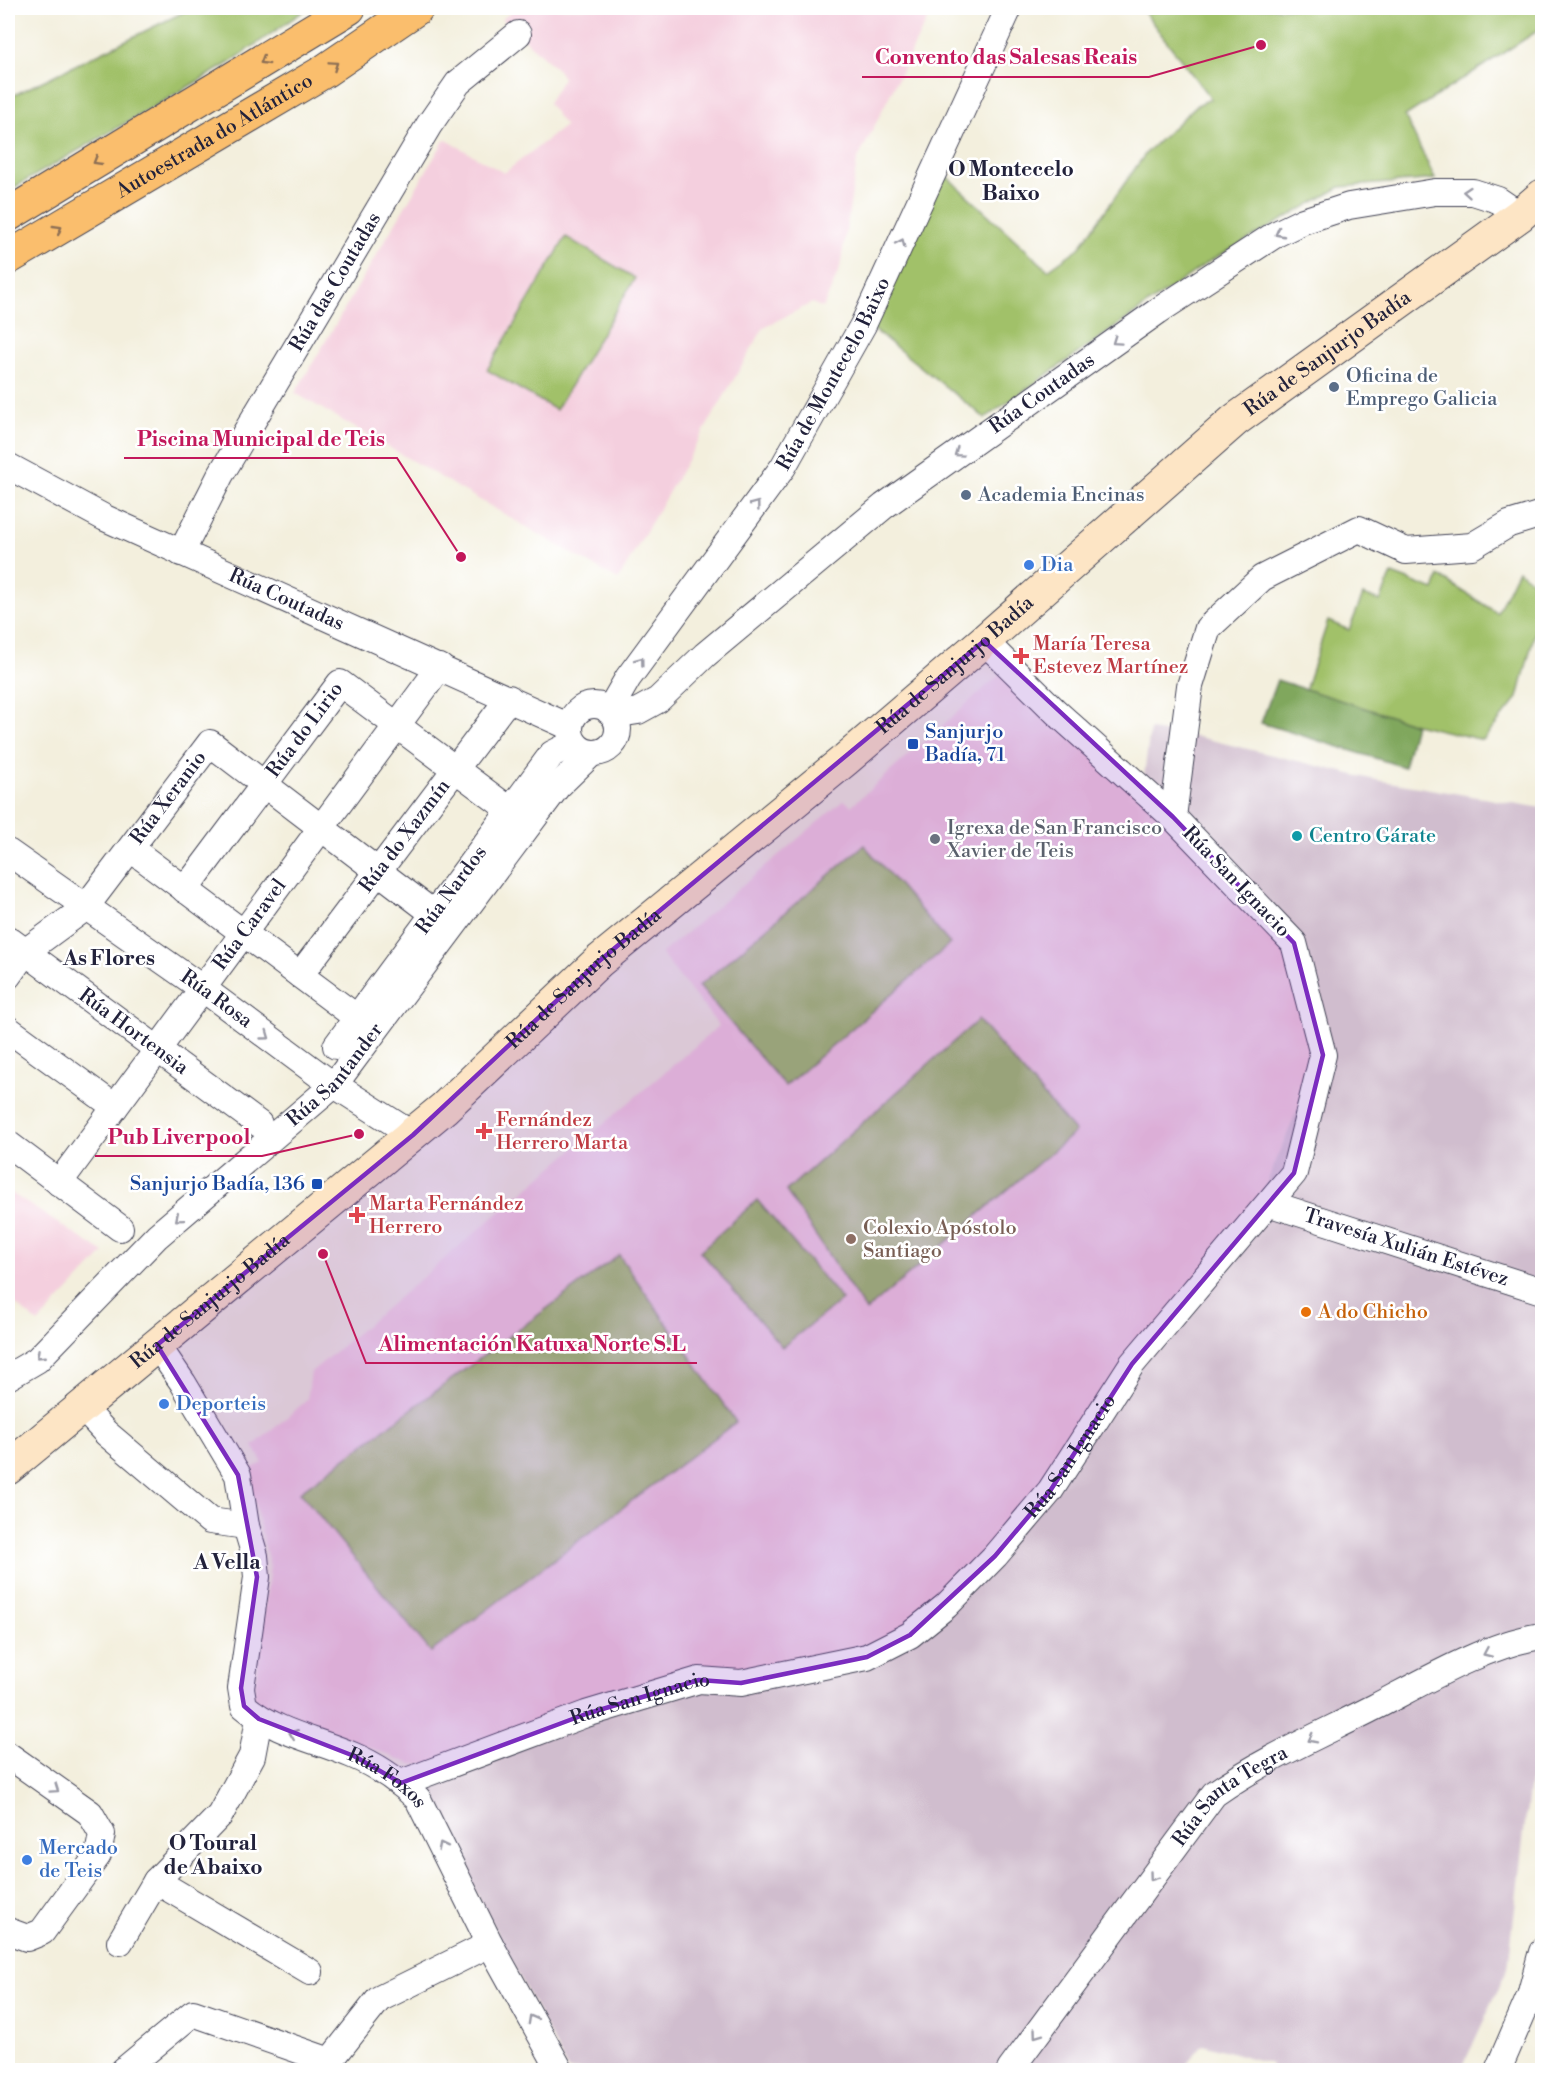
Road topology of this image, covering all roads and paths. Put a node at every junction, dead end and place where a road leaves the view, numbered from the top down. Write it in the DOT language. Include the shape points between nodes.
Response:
graph roads {
  1 [pos="349,8"];
  2 [pos="417,8"];
  3 [pos="1009,8"];
  4 [pos="518,34"];
  5 [pos="1531,205"];
  6 [pos="8,215"];
  7 [pos="8,258"];
  8 [pos="8,466"];
  9 [pos="1542,514"];
  10 [pos="181,553"];
  11 [pos="984,641"];
  12 [pos="440,667"];
  13 [pos="509,699"];
  14 [pos="611,713"];
  15 [pos="397,725"];
  16 [pos="578,741"];
  17 [pos="456,769"];
  18 [pos="264,785"];
  19 [pos="510,810"];
  20 [pos="1173,817"];
  21 [pos="321,829"];
  22 [pos="131,849"];
  23 [pos="8,852"];
  24 [pos="378,872"];
  25 [pos="185,890"];
  26 [pos="85,908"];
  27 [pos="433,913"];
  28 [pos="243,933"];
  29 [pos="16,946"];
  30 [pos="300,975"];
  31 [pos="8,976"];
  32 [pos="202,988"];
  33 [pos="356,1017"];
  34 [pos="8,1029"];
  35 [pos="336,1046"];
  36 [pos="158,1049"];
  37 [pos="335,1084"];
  38 [pos="115,1107"];
  39 [pos="260,1125"];
  40 [pos="413,1135"];
  41 [pos="8,1144"];
  42 [pos="59,1183"];
  43 [pos="1271,1204"];
  44 [pos="120,1228"];
  45 [pos="1542,1292"];
  46 [pos="157,1345"];
  47 [pos="8,1377"];
  48 [pos="81,1406"];
  49 [pos="8,1468"];
  50 [pos="246,1526"];
  51 [pos="1542,1636"];
  52 [pos="260,1719"];
  53 [pos="8,1755"];
  54 [pos="401,1783"];
  55 [pos="156,1881"];
  56 [pos="8,1931"];
  57 [pos="120,1942"];
  58 [pos="490,1944"];
  59 [pos="1542,1951"];
  60 [pos="310,1972"];
  61 [pos="124,2070"];
  62 [pos="560,2070"];
  63 [pos="1010,2070"];
  64 [pos="1498,2070"];
  1 -- 6 [label="highway, Autoestrada do Atlántico, one-way"];
  7 -- 2 [label="highway, Autoestrada do Atlántico, one-way" via="323,72"];
  14 -- 3 [label="street, Rúa de Montecelo Baixo, one-way" via="628,678 783,467 863,325"];
  4 -- 10 [label="street, Rúa das Coutadas" via="458,83 429,125 221,474"];
  5 -- 11 [label="main road, Rúa de Sanjurjo Badía" via="1235,420"];
  5 -- 14 [label="street, Rúa Coutadas, one-way" via="1473,192 1435,192 1349,206 1276,234 1158,311 884,506 705,655 658,700 638,711"];
  8 -- 10 [label="street, Rúa Coutadas" via="68,500"];
  9 -- 20 [label="street, Rúa San Ignacio" via="1509,524 1472,546 1406,551 1359,529 1262,578 1208,628 1190,686"];
  10 -- 12 [label="street, Rúa Coutadas"];
  11 -- 20 [label="street, Rúa San Ignacio"];
  11 -- 40 [label="main road, Rúa de Sanjurjo Badía" via="598,962"];
  12 -- 13 [label="street, Rúa Coutadas"];
  12 -- 15 [label="street, Rúa Caravel"];
  13 -- 16 [label="street, Rúa Coutadas"];
  13 -- 17 [label="street, Rúa do Xazmín"];
  14 -- 16 [label="street" via="594,705 572,718"];
  14 -- 16 [label="street" via="618,731 615,741 599,753"];
  15 -- 17 [label="street, Rúa do Lirio"];
  15 -- 18 [label="street, Rúa do Lirio" via="340,683"];
  15 -- 21 [label="street, Rúa Caravel"];
  16 -- 19 [label="street, Rúa Nardos" via="552,754"];
  16 -- 37 [label="street, Rúa Santander" via="557,787"];
  17 -- 19 [label="street, Rúa do Lirio"];
  17 -- 24 [label="street, Rúa do Xazmín"];
  18 -- 21 [label="street, Rúa Xeranio"];
  18 -- 22 [label="street, Rúa Xeranio" via="210,743"];
  18 -- 25 [label="street, Rúa do Lirio"];
  19 -- 27 [label="street, Rúa Nardos"];
  20 -- 43 [label="street, Rúa San Ignacio" via="1294,943 1323,1055 1294,1173"];
  21 -- 24 [label="street, Rúa Xeranio"];
  21 -- 28 [label="street, Rúa Caravel"];
  22 -- 25 [label="street"];
  22 -- 26 [label="street, Rúa Xeranio"];
  23 -- 26 [label="street, Rúa Rosa"];
  24 -- 27 [label="street, Rúa Xeranio"];
  24 -- 30 [label="street, Rúa do Xazmín"];
  25 -- 28 [label="street"];
  26 -- 29 [label="street, Rúa Xeranio"];
  26 -- 32 [label="street, Rúa Rosa"];
  27 -- 33 [label="street, Rúa Nardos"];
  28 -- 30 [label="street"];
  28 -- 32 [label="street, Rúa Caravel"];
  29 -- 31 [label="street, Rúa Xeranio"];
  29 -- 36 [label="street, Rúa Hortensia"];
  30 -- 33 [label="street"];
  32 -- 36 [label="street, Rúa Caravel"];
  32 -- 37 [label="street, Rúa Rosa, one-way"];
  33 -- 35 [label="street, Rúa Nardos"];
  34 -- 38 [label="street"];
  36 -- 38 [label="street, Rúa Caravel"];
  36 -- 39 [label="street, Rúa Hortensia"];
  37 -- 40 [label="street"];
  37 -- 47 [label="street, Rúa Santander, one-way" via="157,1236 37,1360"];
  38 -- 42 [label="street, Rúa Caravel"];
  40 -- 46 [label="main road, Rúa de Sanjurjo Badía"];
  41 -- 42 [label="street"];
  42 -- 44 [label="street"];
  43 -- 45 [label="street, Travesía Xulián Estévez"];
  43 -- 54 [label="street, Rúa San Ignacio" via="1132,1364 1050,1491 986,1565 946,1606 910,1635 867,1657 741,1683 699,1680 586,1714"];
  46 -- 48 [label="main road, Rúa de Sanjurjo Badía"];
  46 -- 50 [label="street, Rúa Foxos" via="238,1475"];
  48 -- 49 [label="main road, Rúa de Sanjurjo Badía"];
  48 -- 50 [label="street" via="106,1433 210,1521"];
  50 -- 52 [label="street, Rúa Foxos" via="257,1577 241,1688 244,1706"];
  51 -- 63 [label="street, Rúa Santa Tegra, one-way" via="1520,1639 1440,1674 1244,1773 1214,1794"];
  54 -- 52 [label="street, Rúa Foxos, one-way" via="354,1756"];
  52 -- 55 [label="street" via="252,1756 220,1815"];
  53 -- 56 [label="street, one-way" via="90,1814 102,1834 98,1855 42,1932 27,1938"];
  58 -- 54 [label="street, Rúa Foxos, one-way" via="418,1798"];
  55 -- 57 [label="street"];
  55 -- 60 [label="street"];
  58 -- 61 [label="street" via="379,1999 330,2061 193,2013"];
  62 -- 58 [label="street, Rúa Foxos, one-way"];
  59 -- 64 [label="street" via="1530,1996"];
}
